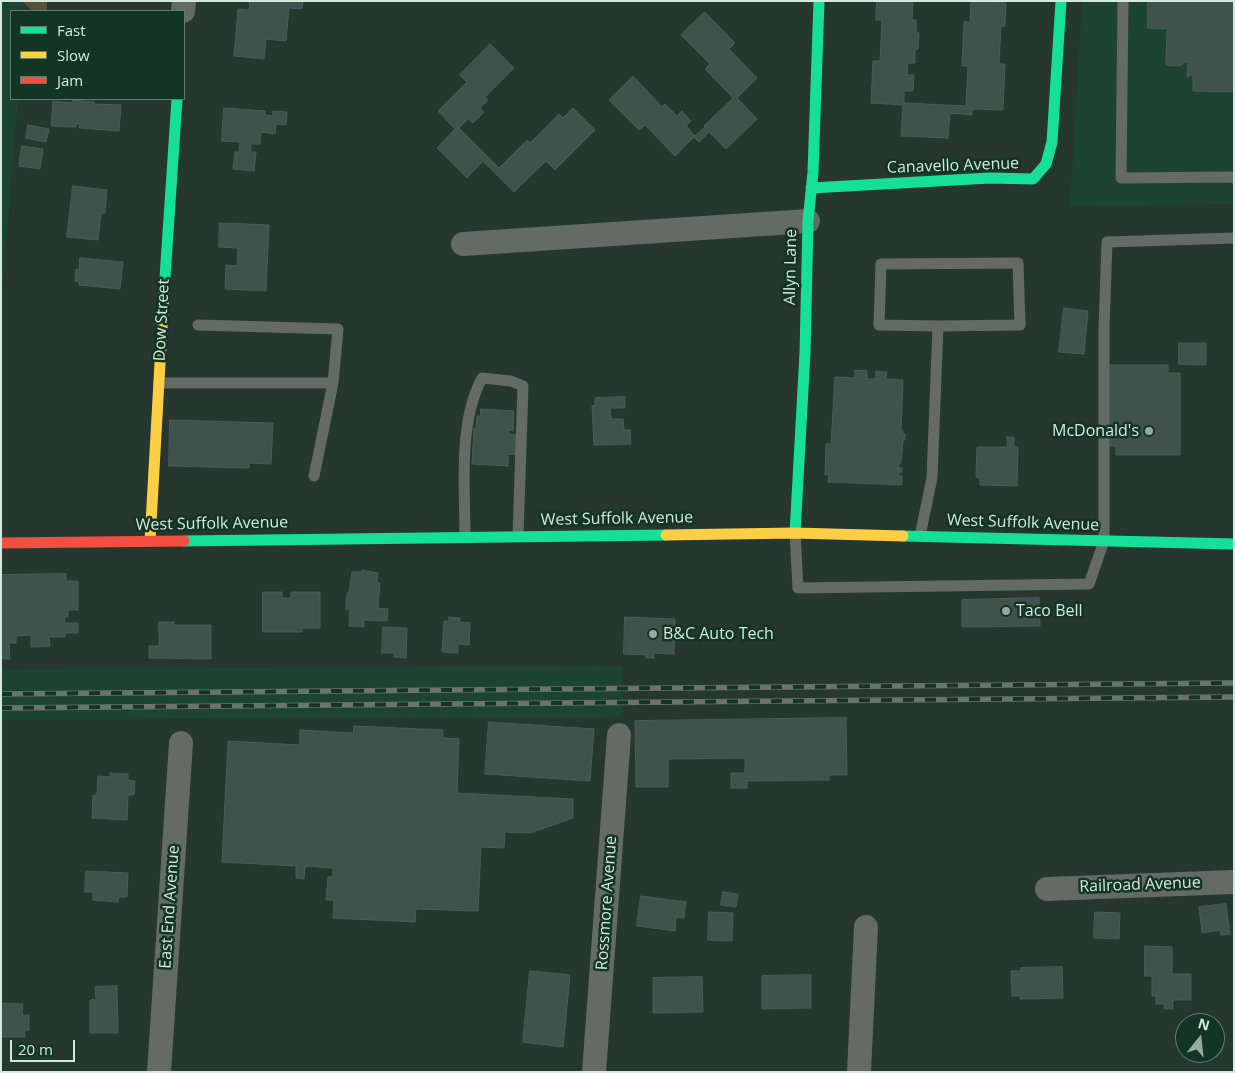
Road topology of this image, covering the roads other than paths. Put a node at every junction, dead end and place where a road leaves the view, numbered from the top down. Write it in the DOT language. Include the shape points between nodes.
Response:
graph roads {
  1 [pos="819,1"];
  2 [pos="1061,1"];
  3 [pos="1123,1"];
  4 [pos="177,100"];
  5 [pos="1234,178"];
  6 [pos="811,188"];
  7 [pos="808,221"];
  8 [pos="1234,238"];
  9 [pos="462,244"];
  10 [pos="198,325"];
  11 [pos="938,326"];
  12 [pos="158,383"];
  13 [pos="334,383"];
  14 [pos="314,476"];
  15 [pos="795,533"];
  16 [pos="518,536"];
  17 [pos="920,536"];
  18 [pos="465,537"];
  19 [pos="150,541"];
  20 [pos="1104,541"];
  21 [pos="1,543"];
  22 [pos="1234,544"];
  23 [pos="619,735"];
  24 [pos="181,743"];
  25 [pos="1234,882"];
  26 [pos="1047,889"];
  27 [pos="866,927"];
  28 [pos="159,1072"];
  29 [pos="594,1072"];
  30 [pos="859,1072"];
  1 -- 6 [label="street, Allyn Lane"];
  2 -- 6 [label="street, Canavello Avenue" via="1052,142 1046,164 1033,179 990,178"];
  3 -- 5 [label="lane" via="1121,178"];
  4 -- 12 [label="street, Dow Street"];
  6 -- 7 [label="street, Allyn Lane"];
  7 -- 9 [label="street"];
  7 -- 15 [label="street, Allyn Lane"];
  8 -- 20 [label="lane" via="1108,242 1104,337"];
  10 -- 13 [label="lane" via="338,329"];
  11 -- 11 [label="lane" via="879,325 881,264 1018,263 1020,325"];
  11 -- 17 [label="lane" via="932,478"];
  12 -- 13 [label="lane"];
  12 -- 19 [label="street, Dow Street"];
  13 -- 14 [label="lane"];
  15 -- 16 [label="street, West Suffolk Avenue"];
  15 -- 17 [label="street, West Suffolk Avenue"];
  15 -- 20 [label="lane" via="798,588 1089,584"];
  16 -- 18 [label="street, West Suffolk Avenue"];
  16 -- 18 [label="lane" via="523,386 511,381 482,378 474,394 466,439"];
  17 -- 20 [label="street, West Suffolk Avenue"];
  18 -- 19 [label="street, West Suffolk Avenue"];
  19 -- 21 [label="street, West Suffolk Avenue"];
  20 -- 22 [label="street, West Suffolk Avenue"];
  23 -- 29 [label="street, Rossmore Avenue"];
  24 -- 28 [label="street, East End Avenue"];
  25 -- 26 [label="street, Railroad Avenue"];
  27 -- 30 [label="street"];
}
